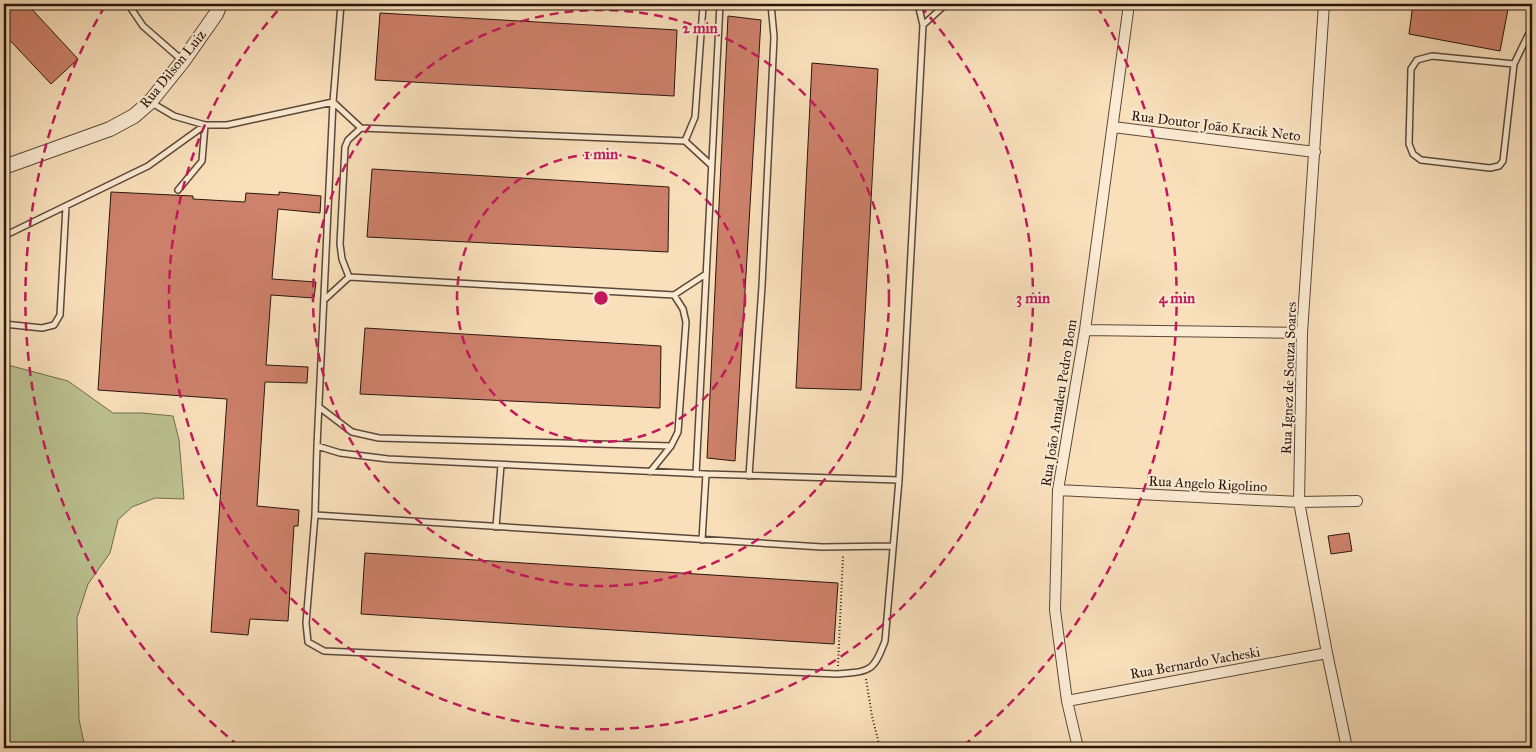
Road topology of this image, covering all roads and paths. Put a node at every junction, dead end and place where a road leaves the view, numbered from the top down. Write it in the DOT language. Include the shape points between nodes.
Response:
graph roads {
  1 [pos="128,4"];
  2 [pos="220,4"];
  3 [pos="341,4"];
  4 [pos="702,4"];
  5 [pos="720,4"];
  6 [pos="771,4"];
  7 [pos="918,4"];
  8 [pos="946,4"];
  9 [pos="1129,4"];
  10 [pos="1324,4"];
  11 [pos="923,24"];
  12 [pos="1532,27"];
  13 [pos="183,61"];
  14 [pos="1514,64"];
  15 [pos="150,102"];
  16 [pos="333,102"];
  17 [pos="205,125"];
  18 [pos="1113,127"];
  19 [pos="361,128"];
  20 [pos="685,141"];
  21 [pos="1315,152"];
  22 [pos="712,165"];
  23 [pos="4,167"];
  24 [pos="178,190"];
  25 [pos="66,206"];
  26 [pos="4,236"];
  27 [pos="706,274"];
  28 [pos="349,277"];
  29 [pos="674,295"];
  30 [pos="324,300"];
  31 [pos="4,324"];
  32 [pos="1085,330"];
  33 [pos="1302,333"];
  34 [pos="318,406"];
  35 [pos="317,446"];
  36 [pos="671,446"];
  37 [pos="501,465"];
  38 [pos="650,472"];
  39 [pos="696,474"];
  40 [pos="706,474"];
  41 [pos="749,476"];
  42 [pos="899,480"];
  43 [pos="1058,490"];
  44 [pos="1357,501"];
  45 [pos="1299,502"];
  46 [pos="315,515"];
  47 [pos="496,527"];
  48 [pos="702,540"];
  49 [pos="893,546"];
  50 [pos="843,547"];
  51 [pos="1327,653"];
  52 [pos="865,672"];
  53 [pos="837,674"];
  54 [pos="1067,701"];
  55 [pos="880,748"];
  56 [pos="1078,748"];
  57 [pos="1348,748"];
  1 -- 13 [label="lane" via="143,26"];
  2 -- 13 [label="street, Rua Dilson Luiz"];
  3 -- 16 [label="lane"];
  4 -- 20 [label="lane" via="695,117"];
  5 -- 22 [label="lane"];
  6 -- 41 [label="lane" via="774,37"];
  7 -- 11 [label="lane"];
  8 -- 11 [label="lane"];
  9 -- 18 [label="street, Rua João Amadeu Pedro Bom"];
  10 -- 21 [label="street, Rua Ignez de Souza Soares"];
  11 -- 42 [label="lane"];
  12 -- 14 [label="lane"];
  13 -- 15 [label="street, Rua Dilson Luiz"];
  14 -- 14 [label="lane" via="1432,56 1417,60 1411,69 1409,144 1413,154 1421,160 1490,168 1499,166 1503,161"];
  15 -- 17 [label="lane" via="174,116"];
  15 -- 23 [label="street, Rua Dilson Luiz" via="134,116 110,129"];
  16 -- 17 [label="lane" via="227,125"];
  16 -- 19 [label="lane"];
  16 -- 30 [label="lane"];
  17 -- 24 [label="lane" via="202,161"];
  17 -- 25 [label="lane" via="148,166"];
  18 -- 21 [label="street, Rua Doutor João Kracik Neto"];
  18 -- 32 [label="street, Rua João Amadeu Pedro Bom"];
  19 -- 20 [label="lane"];
  19 -- 28 [label="lane" via="348,140 345,148 340,244"];
  20 -- 22 [label="lane"];
  21 -- 33 [label="street, Rua Ignez de Souza Soares"];
  22 -- 27 [label="lane"];
  25 -- 26 [label="lane"];
  25 -- 31 [label="lane" via="60,315 54,325 42,328"];
  27 -- 29 [label="lane"];
  27 -- 39 [label="lane"];
  28 -- 29 [label="lane"];
  28 -- 30 [label="lane"];
  29 -- 36 [label="lane" via="683,309 686,322 678,432"];
  30 -- 34 [label="lane"];
  32 -- 33 [label="street"];
  32 -- 43 [label="street, Rua João Amadeu Pedro Bom"];
  33 -- 45 [label="street, Rua Ignez de Souza Soares"];
  34 -- 35 [label="lane"];
  34 -- 36 [label="lane" via="352,432 379,438"];
  35 -- 37 [label="lane" via="340,453 388,459"];
  35 -- 46 [label="lane"];
  36 -- 38 [label="lane"];
  37 -- 38 [label="lane"];
  37 -- 47 [label="lane"];
  38 -- 39 [label="lane"];
  39 -- 40 [label="lane"];
  40 -- 41 [label="lane"];
  40 -- 48 [label="lane"];
  41 -- 42 [label="lane"];
  42 -- 49 [label="lane"];
  43 -- 45 [label="street, Rua Angelo Rigolino"];
  43 -- 54 [label="street, Rua João Amadeu Pedro Bom" via="1055,610"];
  44 -- 45 [label="street, Rua Angelo Rigolino"];
  45 -- 51 [label="street, Rua Ignez de Souza Soares"];
  46 -- 47 [label="lane"];
  46 -- 53 [label="lane" via="306,623 308,642 324,650"];
  47 -- 48 [label="lane"];
  48 -- 50 [label="lane"];
  49 -- 50 [label="lane"];
  49 -- 52 [label="lane" via="885,641 877,661"];
  50 -- 53 [label="path"];
  51 -- 54 [label="street, Rua Bernardo Vacheski"];
  51 -- 57 [label="street, Rua Ignez de Souza Soares"];
  52 -- 53 [label="lane"];
  52 -- 55 [label="path"];
  54 -- 56 [label="street, Rua João Amadeu Pedro Bom"];
}
